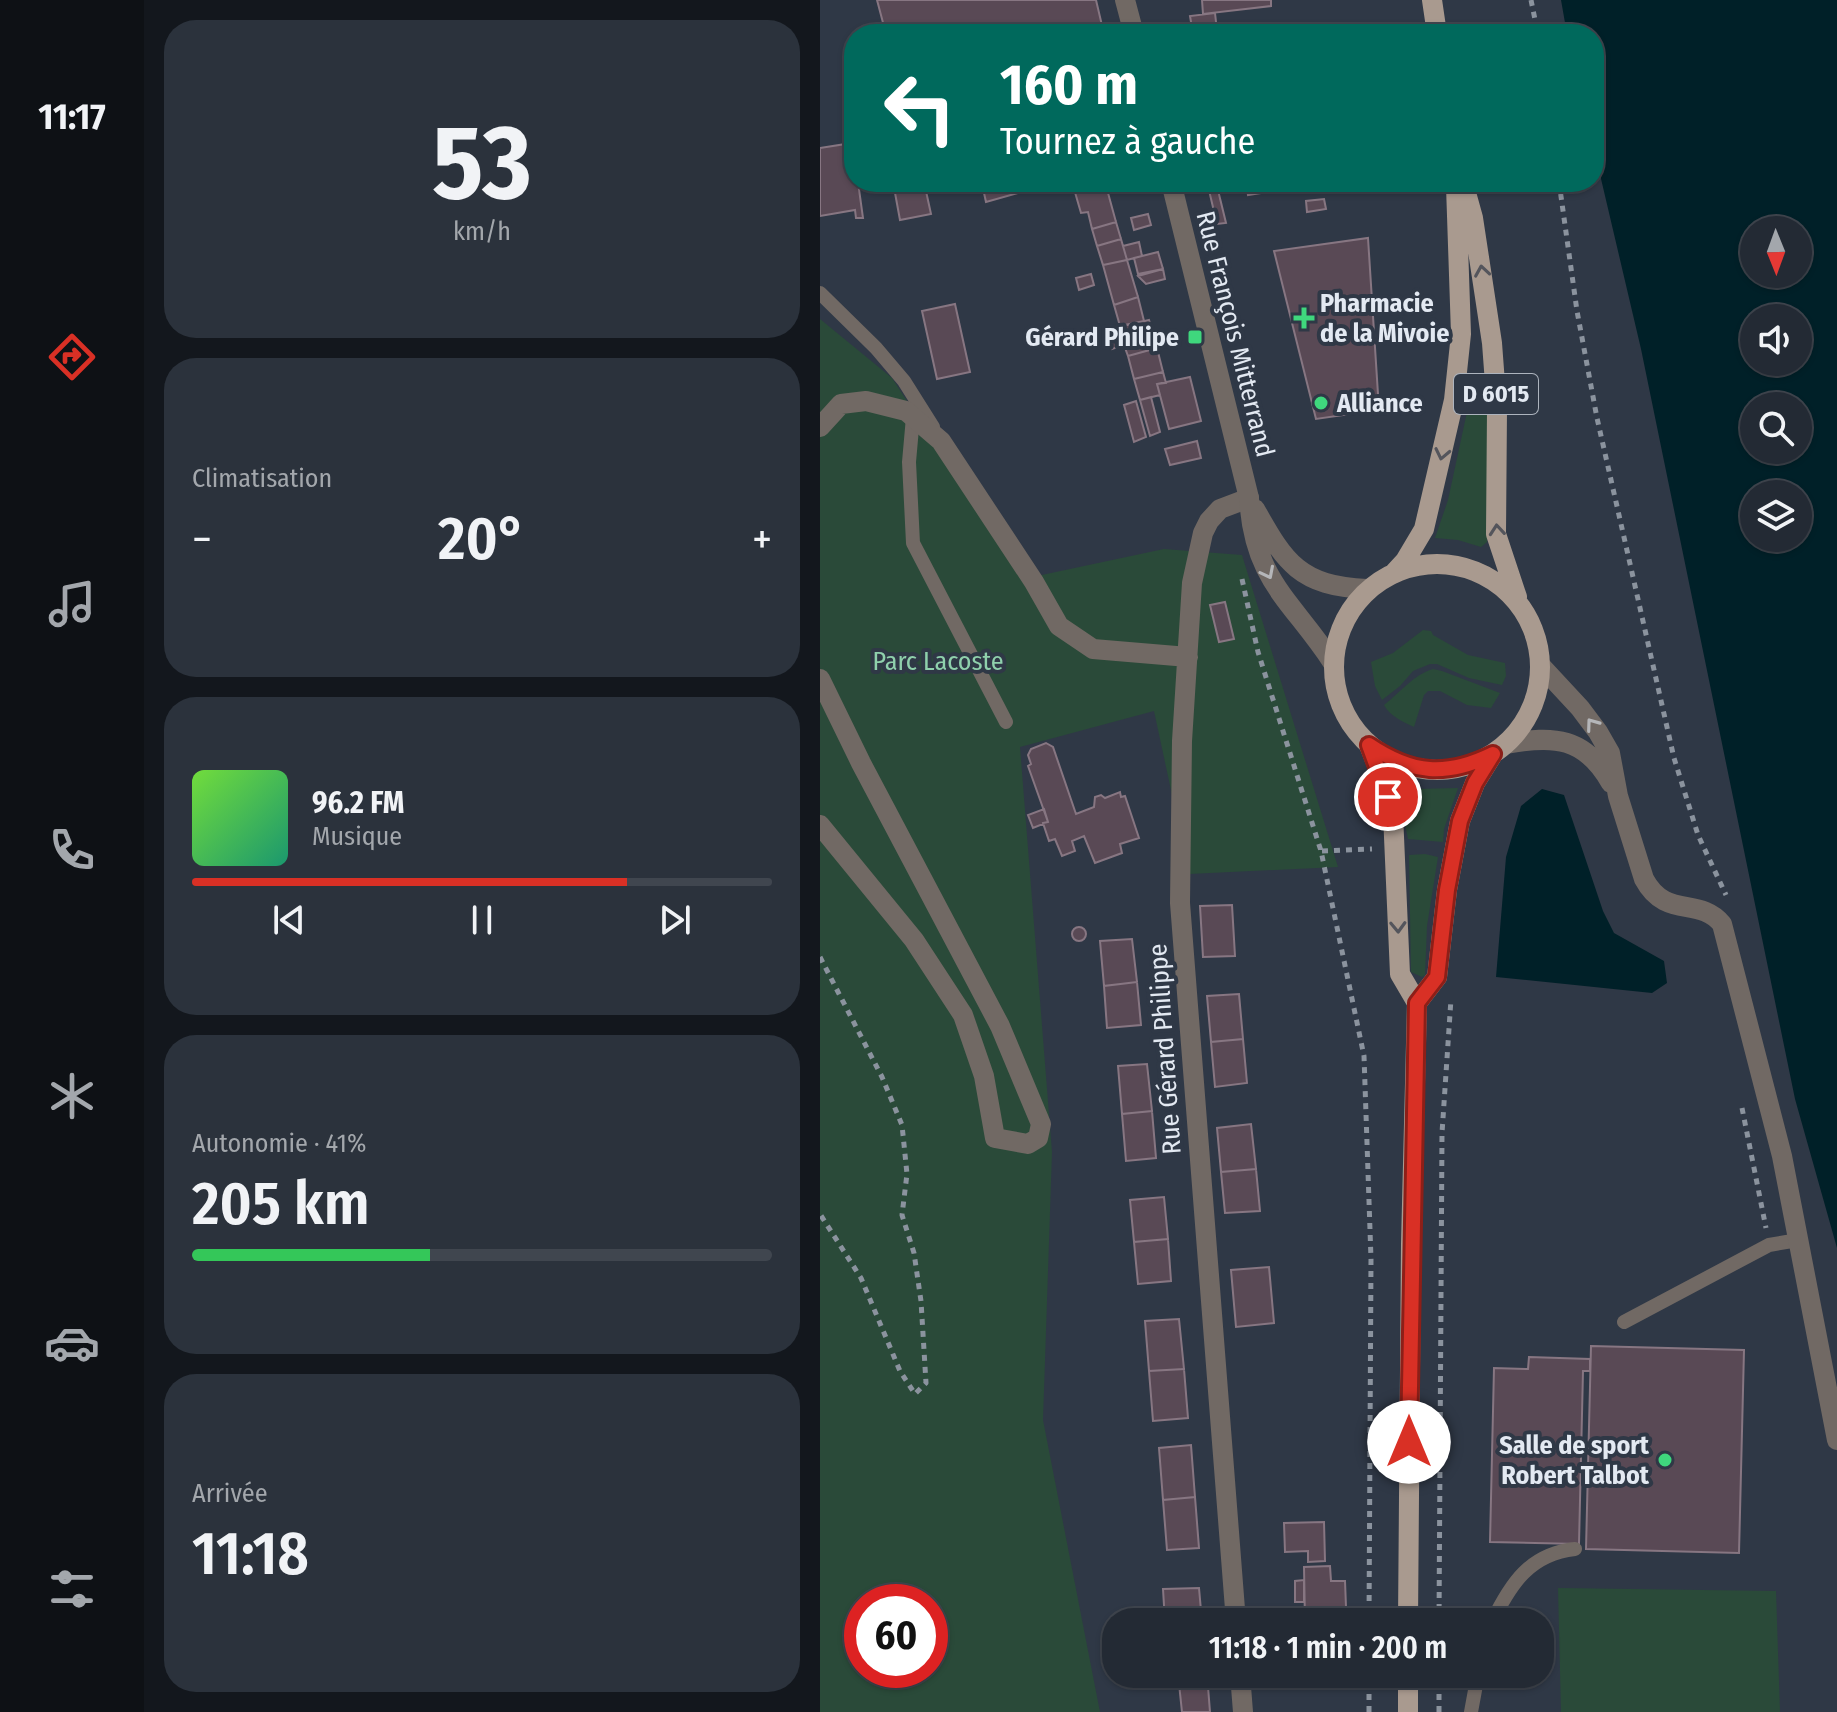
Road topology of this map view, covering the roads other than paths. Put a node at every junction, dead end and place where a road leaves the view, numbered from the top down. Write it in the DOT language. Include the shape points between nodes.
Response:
graph roads {
  1 [pos="1125,0"];
  2 [pos="1432,0"];
  3 [pos="1131,24"];
  4 [pos="1436,24"];
  5 [pos="1173,192"];
  6 [pos="1456,192"];
  7 [pos="1466,192"];
  8 [pos="820,293"];
  9 [pos="913,417"];
  10 [pos="820,427"];
  11 [pos="941,441"];
  12 [pos="1249,498"];
  13 [pos="1393,574"];
  14 [pos="1367,589"];
  15 [pos="1519,605"];
  16 [pos="1188,657"];
  17 [pos="1333,663"];
  18 [pos="1541,666"];
  19 [pos="820,679"];
  20 [pos="1006,722"];
  21 [pos="1369,745"];
  22 [pos="1499,749"];
  23 [pos="1618,796"];
  24 [pos="820,825"];
  25 [pos="1417,1003"];
  26 [pos="1798,1240"];
  27 [pos="1624,1322"];
  28 [pos="1837,1440"];
  29 [pos="1575,1549"];
  30 [pos="1235,1608"];
  31 [pos="1408,1608"];
  32 [pos="1499,1608"];
  33 [pos="1241,1688"];
  34 [pos="1408,1688"];
  35 [pos="1475,1688"];
  36 [pos="1243,1712"];
  37 [pos="1408,1712"];
  38 [pos="1471,1712"];
  1 -- 3 [label="street"];
  2 -- 4 [label="main road"];
  5 -- 12 [label="street, Rue François Mitterrand"];
  6 -- 13 [label="main road, D 6015, one-way" via="1461,334 1454,400 1424,529"];
  15 -- 7 [label="main road, D 6015, one-way" via="1496,534 1492,343"];
  8 -- 11 [label="lane" via="904,381"];
  9 -- 10 [label="street" via="866,401 841,404"];
  9 -- 11 [label="street"];
  9 -- 20 [label="lane" via="913,543"];
  11 -- 16 [label="street" via="1059,626 1093,649"];
  12 -- 14 [label="street, Rue François Mitterrand" via="1274,544 1295,568 1325,583"];
  12 -- 16 [label="street, Rue Gérard Philippe" via="1220,509 1203,533 1192,583"];
  12 -- 17 [label="street, Rue François Mitterrand, one-way" via="1255,543 1265,569"];
  13 -- 14 [label="main road"];
  13 -- 15 [label="main road" via="1423,565 1467,568 1500,585"];
  14 -- 17 [label="main road" via="1347,617"];
  15 -- 18 [label="main road" via="1535,633"];
  16 -- 30 [label="street, Rue Gérard Philippe" via="1180,903"];
  17 -- 21 [label="main road" via="1345,714"];
  18 -- 22 [label="main road" via="1528,716"];
  23 -- 18 [label="street, one-way" via="1610,753 1598,732"];
  19 -- 24 [label="street" via="1000,1026 1041,1124 1038,1138 1028,1144 995,1138 984,1076 963,1015 914,940"];
  21 -- 22 [label="main road" via="1417,768 1448,770 1471,765"];
  21 -- 25 [label="main road, one-way" via="1393,814 1400,974"];
  22 -- 23 [label="street" via="1535,739 1576,746 1597,762"];
  22 -- 25 [label="main road" via="1475,783 1460,821 1437,977"];
  23 -- 26 [label="street" via="1651,892 1680,908 1702,909 1722,924 1782,1156"];
  25 -- 31 [label="main road"];
  26 -- 27 [label="lane" via="1769,1245"];
  26 -- 28 [label="street"];
  29 -- 32 [label="lane" via="1528,1566"];
  33 -- 36 [label="street"];
  34 -- 37 [label="main road"];
  35 -- 38 [label="lane"];
}
